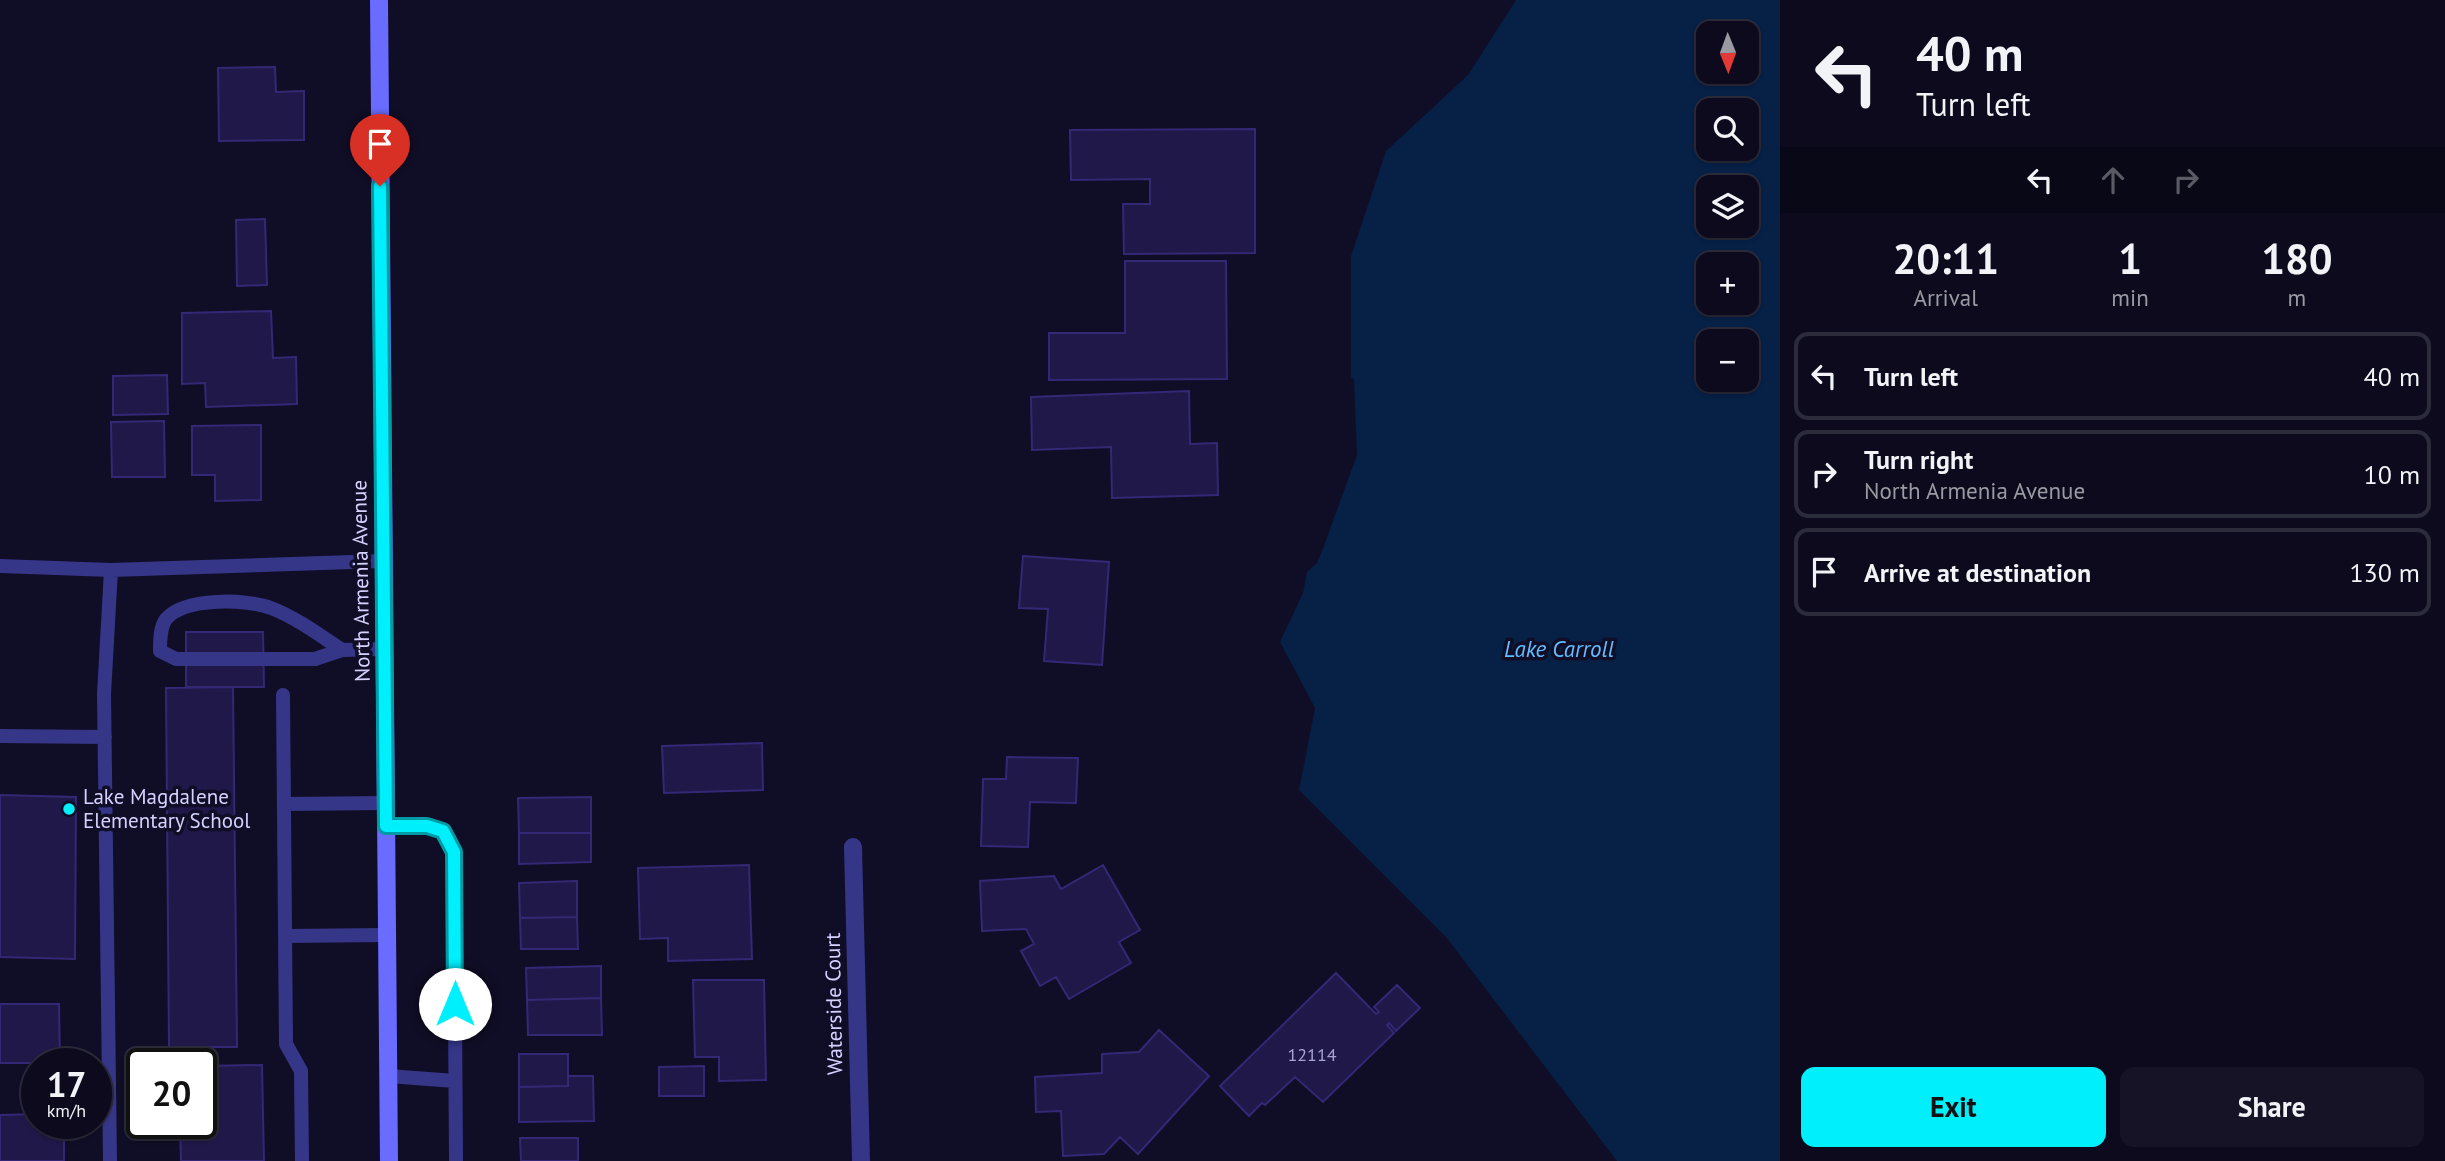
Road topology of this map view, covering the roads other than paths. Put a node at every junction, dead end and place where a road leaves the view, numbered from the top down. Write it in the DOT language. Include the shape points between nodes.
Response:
graph roads {
  1 [pos="379,0"];
  2 [pos="383,561"];
  3 [pos="0,566"];
  4 [pos="111,570"];
  5 [pos="384,649"];
  6 [pos="342,650"];
  7 [pos="283,695"];
  8 [pos="0,736"];
  9 [pos="105,737"];
  10 [pos="386,803"];
  11 [pos="284,804"];
  12 [pos="386,826"];
  13 [pos="853,847"];
  14 [pos="387,935"];
  15 [pos="285,936"];
  16 [pos="388,1076"];
  17 [pos="455,1081"];
  18 [pos="110,1161"];
  19 [pos="302,1161"];
  20 [pos="389,1161"];
  21 [pos="456,1161"];
  22 [pos="861,1161"];
  1 -- 2 [label="main road, North Armenia Avenue"];
  2 -- 4 [label="lane"];
  2 -- 5 [label="main road, North Armenia Avenue"];
  3 -- 4 [label="lane"];
  4 -- 9 [label="lane"];
  5 -- 6 [label="lane"];
  5 -- 10 [label="main road, North Armenia Avenue"];
  6 -- 6 [label="lane" via="315,659 176,659 160,650 160,637 164,620 174,613 226,601 271,608"];
  7 -- 11 [label="lane"];
  8 -- 9 [label="lane"];
  9 -- 18 [label="lane"];
  10 -- 11 [label="lane"];
  10 -- 12 [label="main road, North Armenia Avenue"];
  11 -- 15 [label="lane"];
  12 -- 14 [label="main road, North Armenia Avenue"];
  12 -- 17 [label="lane" via="427,826 443,831 454,852"];
  13 -- 22 [label="street, Waterside Court"];
  14 -- 15 [label="lane"];
  14 -- 16 [label="main road, North Armenia Avenue"];
  15 -- 19 [label="lane" via="286,1044 300,1070"];
  16 -- 17 [label="lane"];
  16 -- 20 [label="main road, North Armenia Avenue"];
  17 -- 21 [label="lane"];
}
